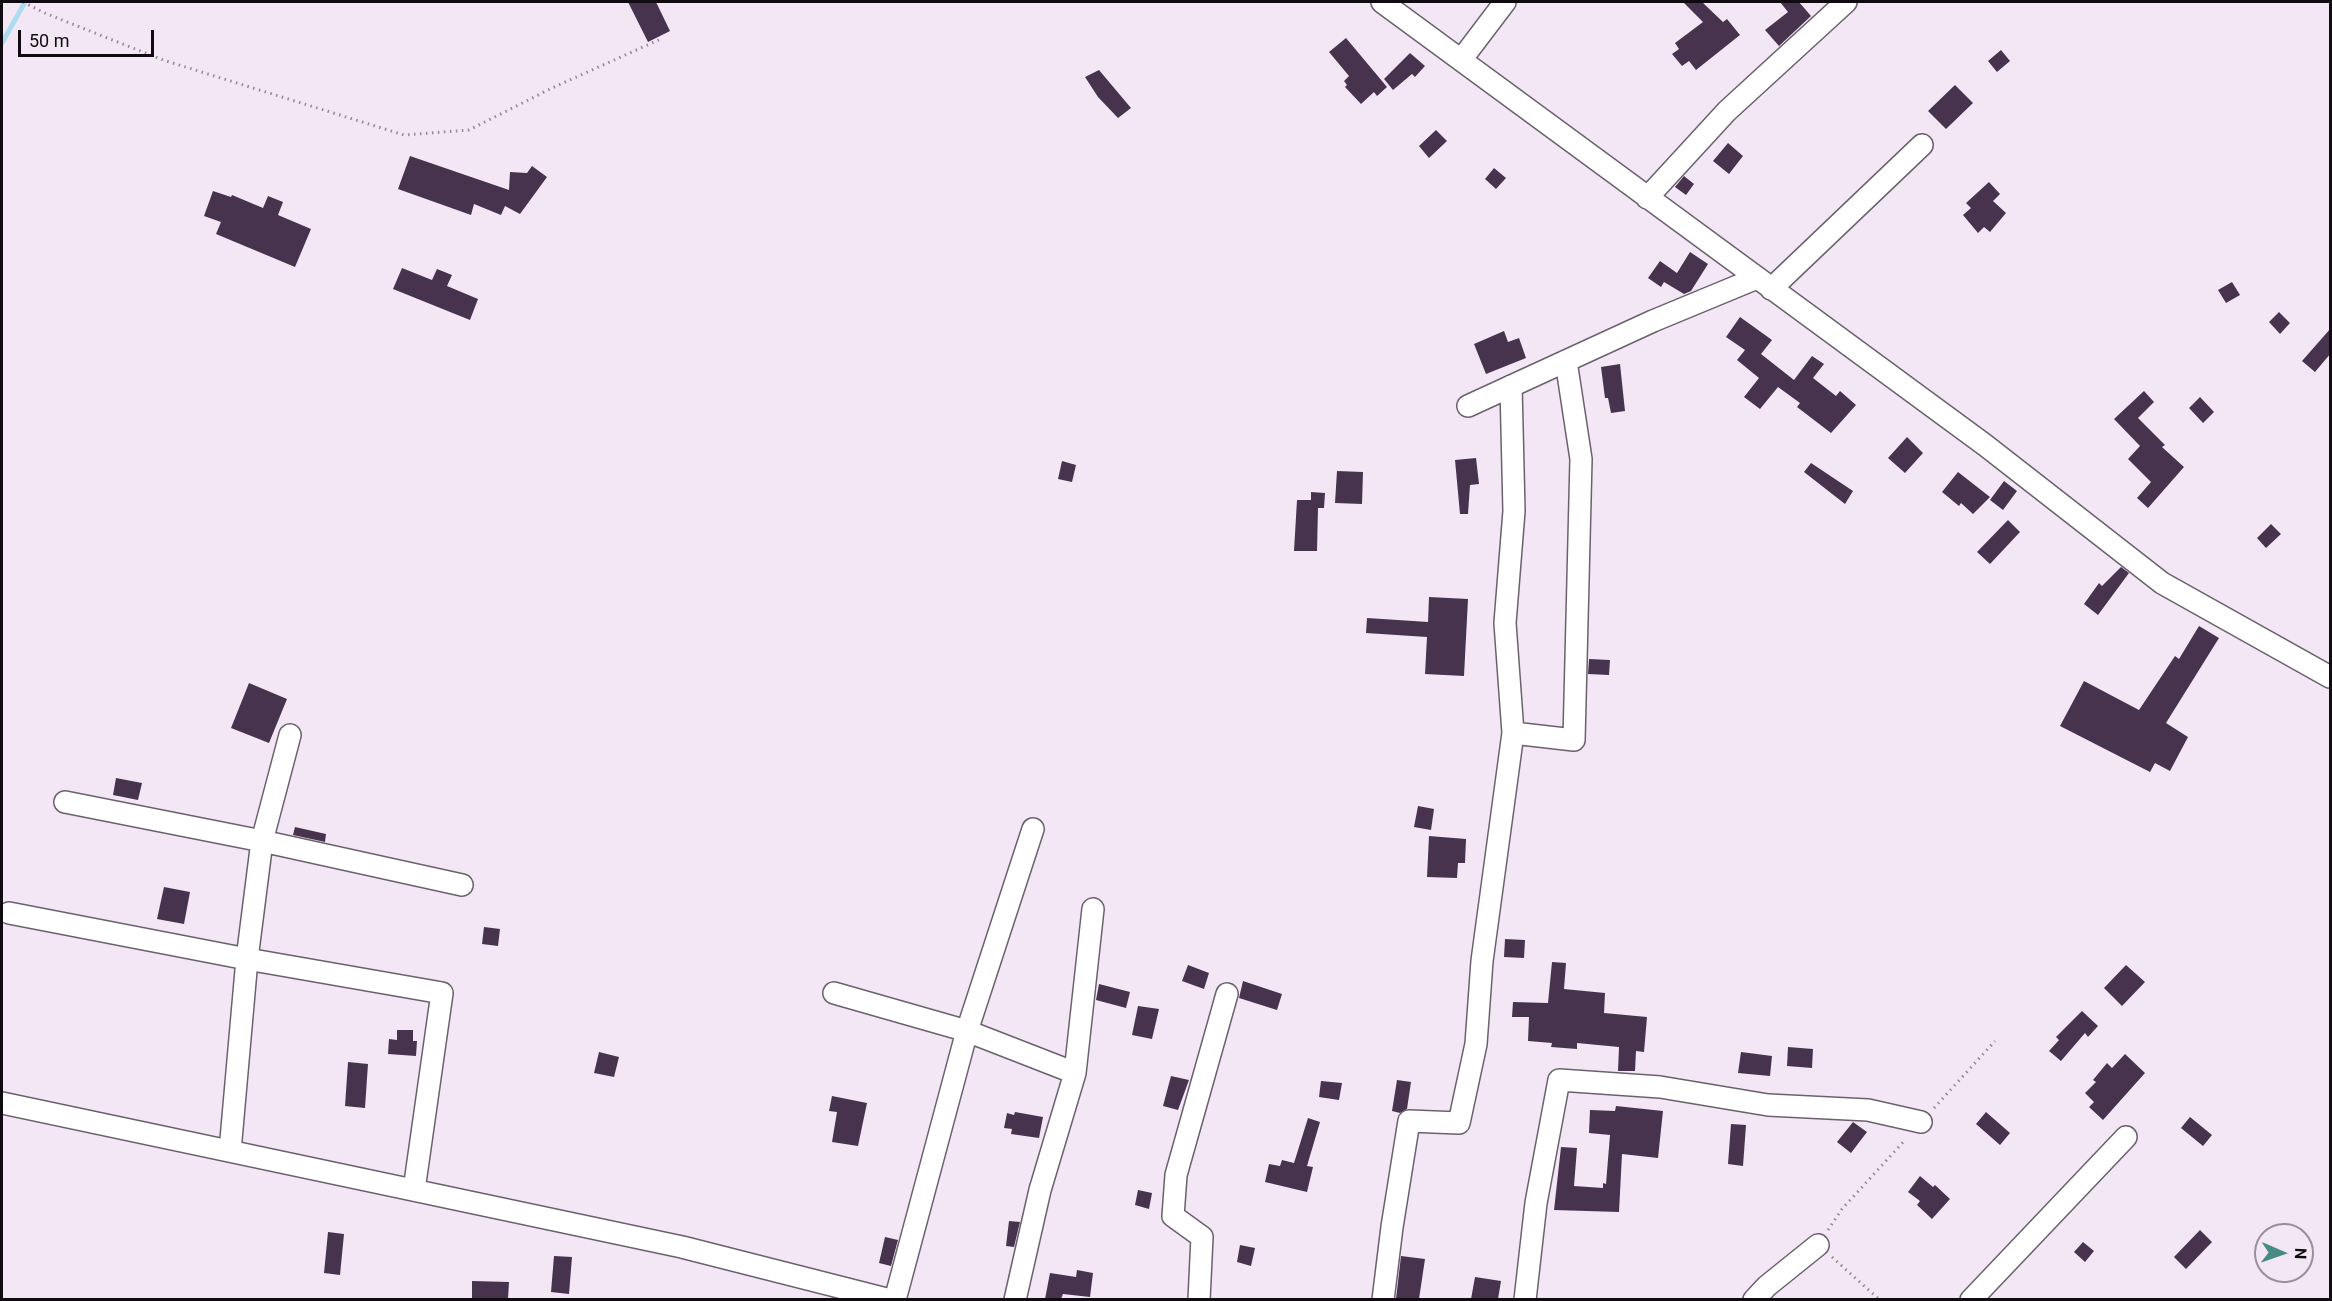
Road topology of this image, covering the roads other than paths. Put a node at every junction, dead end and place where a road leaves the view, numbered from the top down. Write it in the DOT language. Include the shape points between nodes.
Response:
graph roads {
  1 [pos="1505,2"];
  2 [pos="1846,2"];
  3 [pos="1387,3"];
  4 [pos="1461,60"];
  5 [pos="1922,145"];
  6 [pos="1647,198"];
  7 [pos="1764,284"];
  8 [pos="1566,361"];
  9 [pos="1511,386"];
  10 [pos="1468,405"];
  11 [pos="2331,676"];
  12 [pos="1513,733"];
  13 [pos="290,735"];
  14 [pos="65,802"];
  15 [pos="1033,829"];
  16 [pos="262,841"];
  17 [pos="462,885"];
  18 [pos="1094,909"];
  19 [pos="9,913"];
  20 [pos="248,959"];
  21 [pos="834,993"];
  22 [pos="1227,994"];
  23 [pos="967,1031"];
  24 [pos="1075,1072"];
  25 [pos="2,1103"];
  26 [pos="1921,1122"];
  27 [pos="2126,1137"];
  28 [pos="230,1151"];
  29 [pos="414,1190"];
  30 [pos="1818,1245"];
  31 [pos="893,1299"];
  32 [pos="1015,1299"];
  33 [pos="1199,1299"];
  34 [pos="1383,1299"];
  35 [pos="1525,1299"];
  36 [pos="1754,1299"];
  37 [pos="1971,1299"];
  1 -- 4 [label="street"];
  2 -- 6 [label="street" via="1727,111"];
  3 -- 4 [label="street"];
  4 -- 6 [label="street"];
  5 -- 7 [label="street"];
  6 -- 7 [label="street"];
  7 -- 8 [label="street" via="1653,321"];
  7 -- 11 [label="street" via="1985,445 2162,583"];
  8 -- 9 [label="street"];
  8 -- 12 [label="street" via="1581,459 1574,740"];
  9 -- 10 [label="street"];
  9 -- 12 [label="street" via="1514,511 1505,623"];
  12 -- 34 [label="street" via="1482,961 1476,1044 1459,1122 1409,1121"];
  13 -- 16 [label="street"];
  14 -- 16 [label="street"];
  15 -- 23 [label="street"];
  16 -- 17 [label="street"];
  16 -- 20 [label="street"];
  18 -- 24 [label="street"];
  19 -- 20 [label="street"];
  20 -- 28 [label="street"];
  20 -- 29 [label="street" via="442,993"];
  21 -- 23 [label="street"];
  22 -- 33 [label="street" via="1176,1175 1173,1216 1202,1237"];
  23 -- 24 [label="street"];
  23 -- 31 [label="street"];
  24 -- 32 [label="street" via="1040,1190"];
  25 -- 28 [label="street"];
  26 -- 35 [label="street" via="1868,1110 1768,1105 1660,1087 1559,1080 1536,1203"];
  27 -- 37 [label="street"];
  28 -- 29 [label="street"];
  29 -- 31 [label="street" via="682,1247"];
  30 -- 36 [label="street"];
}
